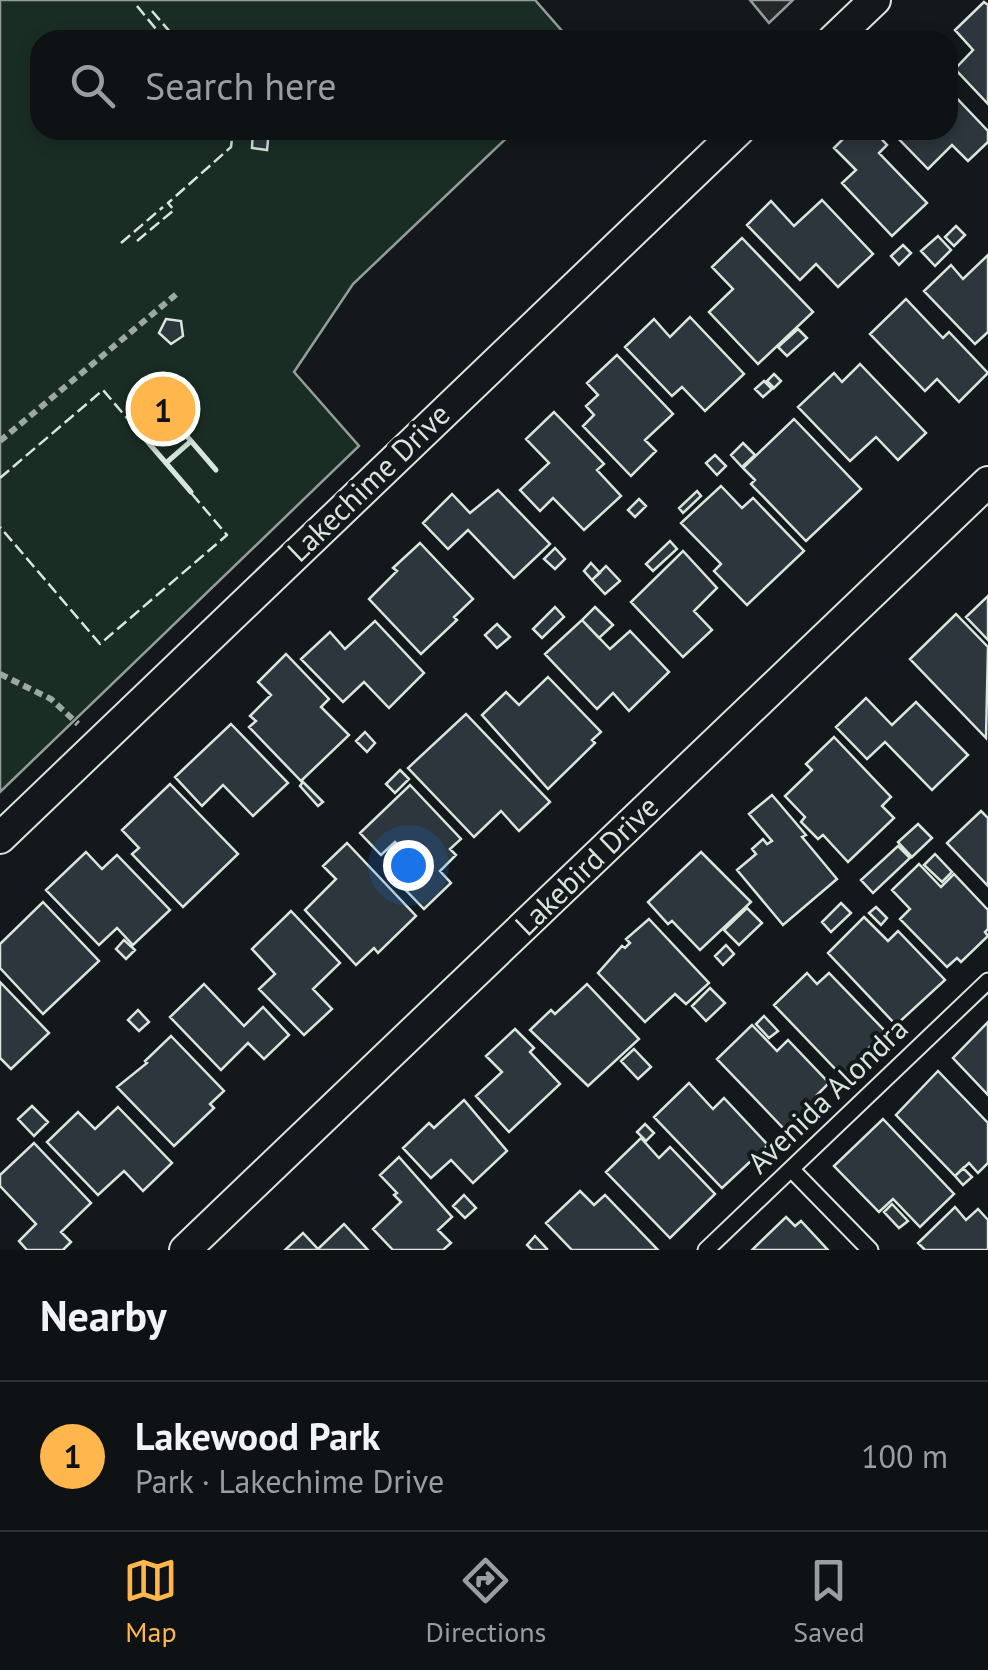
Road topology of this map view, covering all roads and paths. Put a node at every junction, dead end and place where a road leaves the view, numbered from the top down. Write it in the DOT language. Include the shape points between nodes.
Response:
graph roads {
  1 [pos="875,0"];
  2 [pos="844,30"];
  3 [pos="728,140"];
  4 [pos="179,292"];
  5 [pos="0,442"];
  6 [pos="988,482"];
  7 [pos="0,674"];
  8 [pos="98,744"];
  9 [pos="0,838"];
  10 [pos="988,981"];
  11 [pos="791,1168"];
  12 [pos="185,1250"];
  13 [pos="706,1250"];
  14 [pos="870,1250"];
  1 -- 2 [label="street"];
  3 -- 8 [label="street, Lakechime Drive"];
  4 -- 5 [label="path"];
  6 -- 12 [label="street, Lakebird Drive"];
  7 -- 8 [label="path" via="51,700"];
  8 -- 9 [label="street, Lakechime Drive"];
  10 -- 11 [label="lane, Avenida Alondra"];
  11 -- 13 [label="lane, Avenida Alondra"];
  11 -- 14 [label="lane"];
}
